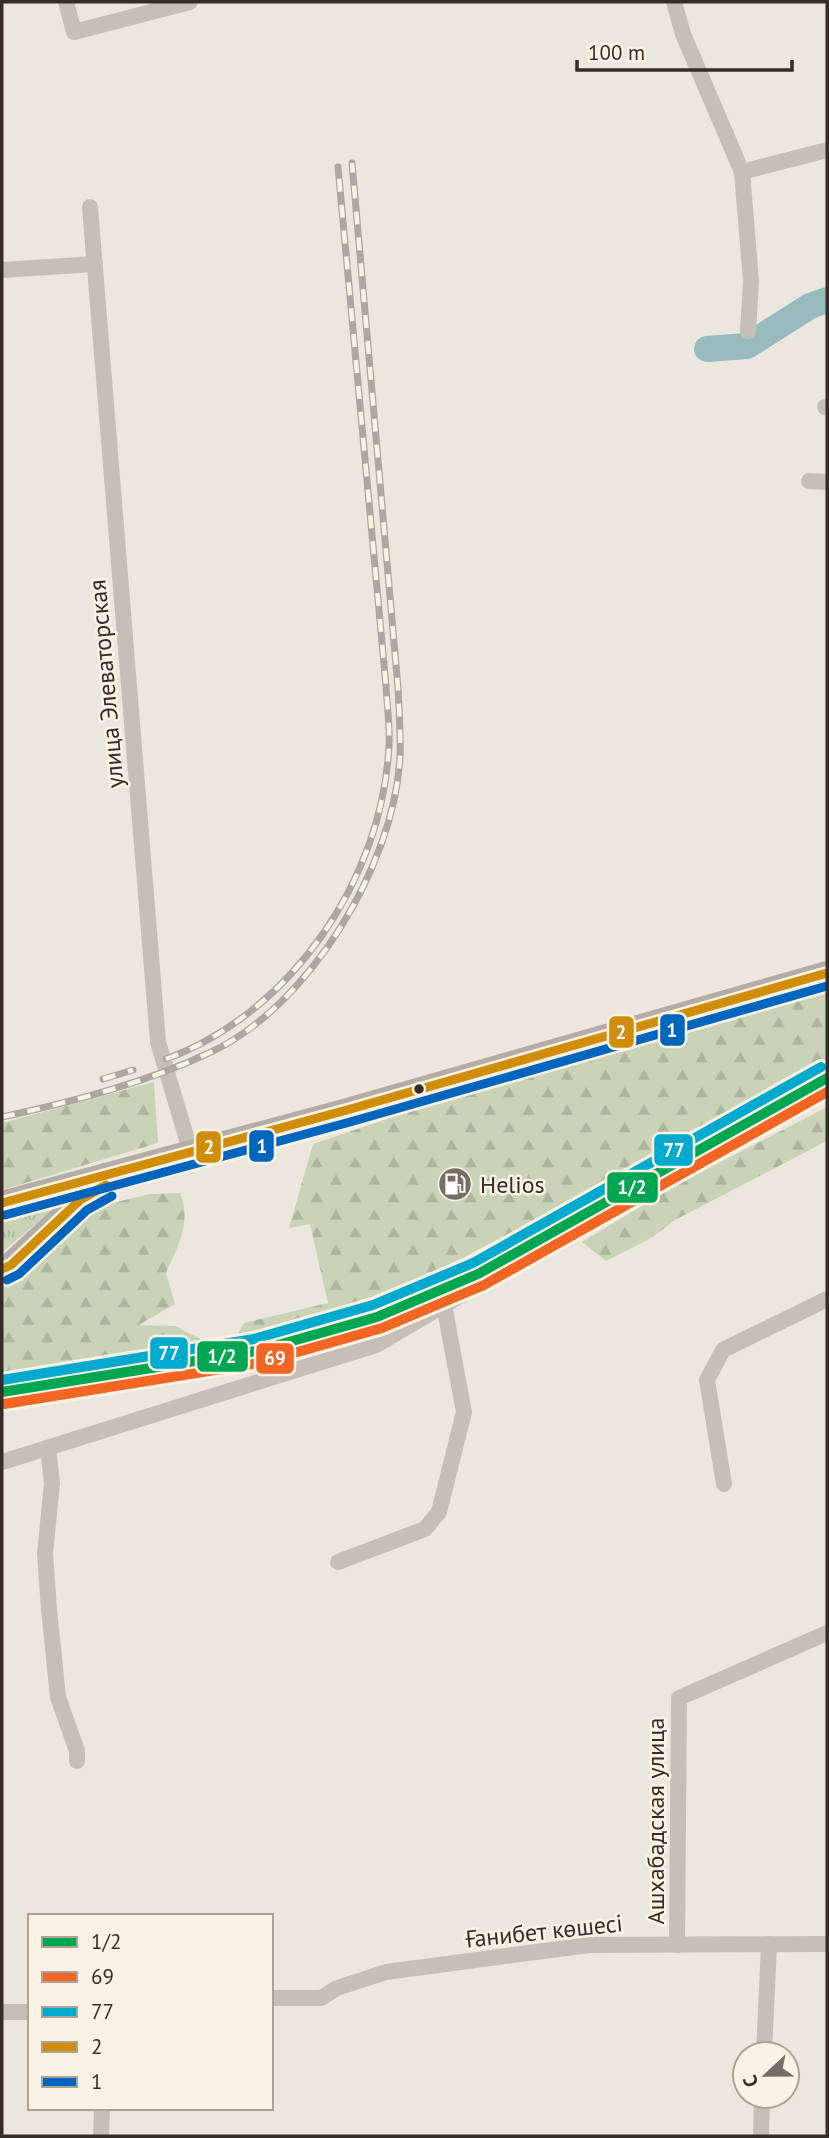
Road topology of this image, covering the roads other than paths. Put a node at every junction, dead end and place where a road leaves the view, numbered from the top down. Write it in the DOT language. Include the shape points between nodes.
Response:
graph roads {
  1 [pos="66,2"];
  2 [pos="190,2"];
  3 [pos="674,2"];
  4 [pos="827,150"];
  5 [pos="742,172"];
  6 [pos="90,207"];
  7 [pos="95,264"];
  8 [pos="2,270"];
  9 [pos="748,331"];
  10 [pos="809,481"];
  11 [pos="827,482"];
  12 [pos="827,973"];
  13 [pos="827,1089"];
  14 [pos="191,1153"];
  15 [pos="152,1163"];
  16 [pos="2,1203"];
  17 [pos="2,1272"];
  18 [pos="827,1299"];
  19 [pos="444,1305"];
  20 [pos="48,1448"];
  21 [pos="2,1462"];
  22 [pos="724,1484"];
  23 [pos="338,1562"];
  24 [pos="827,1633"];
  25 [pos="77,1761"];
  26 [pos="677,1944"];
  27 [pos="769,1944"];
  28 [pos="827,1944"];
  29 [pos="273,1998"];
  30 [pos="2,2012"];
  31 [pos="28,2012"];
  32 [pos="765,2040"];
  33 [pos="102,2110"];
  34 [pos="762,2110"];
  35 [pos="101,2136"];
  36 [pos="761,2136"];
  1 -- 2 [label="street" via="74,32"];
  3 -- 5 [label="street" via="683,34"];
  4 -- 5 [label="street"];
  5 -- 9 [label="street" via="751,281"];
  6 -- 7 [label="street, улица Элеваторская"];
  7 -- 8 [label="street"];
  7 -- 14 [label="street, улица Элеваторская" via="158,1042"];
  10 -- 11 [label="street"];
  12 -- 14 [label="main road"];
  13 -- 19 [label="street" via="664,1176"];
  14 -- 15 [label="main road"];
  15 -- 16 [label="main road"];
  15 -- 17 [label="main road" via="80,1200"];
  18 -- 22 [label="street" via="723,1350 707,1380"];
  19 -- 20 [label="street" via="376,1345"];
  19 -- 23 [label="street" via="464,1412 439,1512 425,1529"];
  20 -- 21 [label="street"];
  20 -- 25 [label="street" via="52,1483 45,1554 49,1609 58,1697"];
  24 -- 26 [label="street, Ашхабадская улица" via="679,1698"];
  26 -- 27 [label="street, Ғанибет көшесі"];
  26 -- 29 [label="street, Ғанибет көшесі" via="576,1946 386,1972 321,1998"];
  27 -- 28 [label="street, Ғанибет көшесі"];
  27 -- 32 [label="street"];
  30 -- 31 [label="street"];
  33 -- 35 [label="street"];
  34 -- 36 [label="street"];
}
